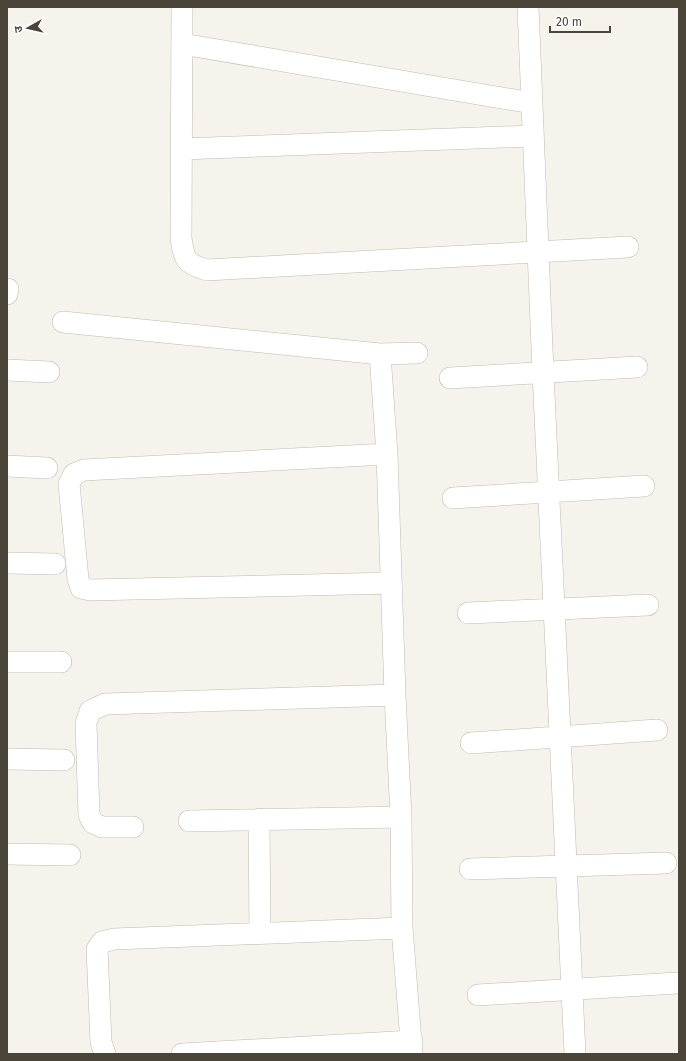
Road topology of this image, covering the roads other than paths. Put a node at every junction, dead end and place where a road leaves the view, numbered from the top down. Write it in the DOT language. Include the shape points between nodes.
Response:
graph roads {
  1 [pos="182,7"];
  2 [pos="528,7"];
  3 [pos="182,44"];
  4 [pos="532,103"];
  5 [pos="533,136"];
  6 [pos="181,149"];
  7 [pos="628,247"];
  8 [pos="538,252"];
  9 [pos="63,322"];
  10 [pos="417,353"];
  11 [pos="380,354"];
  12 [pos="637,367"];
  13 [pos="7,370"];
  14 [pos="49,372"];
  15 [pos="543,372"];
  16 [pos="450,378"];
  17 [pos="386,454"];
  18 [pos="7,466"];
  19 [pos="47,468"];
  20 [pos="644,486"];
  21 [pos="548,492"];
  22 [pos="453,498"];
  23 [pos="7,563"];
  24 [pos="55,564"];
  25 [pos="391,583"];
  26 [pos="648,605"];
  27 [pos="554,610"];
  28 [pos="468,613"];
  29 [pos="7,662"];
  30 [pos="61,662"];
  31 [pos="395,695"];
  32 [pos="657,730"];
  33 [pos="560,737"];
  34 [pos="471,743"];
  35 [pos="7,759"];
  36 [pos="64,760"];
  37 [pos="401,817"];
  38 [pos="259,819"];
  39 [pos="189,821"];
  40 [pos="133,827"];
  41 [pos="7,854"];
  42 [pos="70,855"];
  43 [pos="666,863"];
  44 [pos="566,866"];
  45 [pos="470,869"];
  46 [pos="402,928"];
  47 [pos="260,933"];
  48 [pos="676,983"];
  49 [pos="572,989"];
  50 [pos="478,995"];
  51 [pos="412,1047"];
  52 [pos="105,1054"];
  53 [pos="182,1054"];
  54 [pos="575,1054"];
  1 -- 3 [label="street"];
  2 -- 4 [label="street"];
  3 -- 4 [label="street"];
  3 -- 6 [label="street"];
  4 -- 5 [label="street"];
  5 -- 6 [label="street"];
  5 -- 8 [label="street"];
  6 -- 8 [label="street" via="181,238 184,256 194,266 207,270"];
  7 -- 8 [label="street"];
  8 -- 15 [label="street"];
  9 -- 11 [label="street"];
  10 -- 11 [label="street"];
  11 -- 17 [label="street"];
  12 -- 15 [label="street"];
  13 -- 14 [label="street"];
  15 -- 16 [label="street"];
  15 -- 21 [label="street"];
  17 -- 25 [label="street"];
  17 -- 25 [label="street" via="84,470 74,474 69,484 80,588 90,590"];
  18 -- 19 [label="street"];
  20 -- 21 [label="street"];
  21 -- 22 [label="street"];
  21 -- 27 [label="street"];
  23 -- 24 [label="street"];
  25 -- 31 [label="street"];
  26 -- 27 [label="street"];
  27 -- 28 [label="street"];
  27 -- 33 [label="street"];
  29 -- 30 [label="street"];
  31 -- 37 [label="street"];
  31 -- 40 [label="street" via="104,704 90,711 86,723 90,815 93,823 102,827"];
  32 -- 33 [label="street"];
  33 -- 34 [label="street"];
  33 -- 44 [label="street"];
  35 -- 36 [label="street"];
  37 -- 38 [label="street"];
  37 -- 46 [label="street"];
  38 -- 39 [label="street"];
  38 -- 47 [label="street"];
  41 -- 42 [label="street"];
  43 -- 44 [label="street"];
  44 -- 45 [label="street"];
  44 -- 49 [label="street"];
  46 -- 47 [label="street"];
  46 -- 51 [label="street"];
  47 -- 52 [label="street" via="114,939 102,942 97,949 101,1042"];
  48 -- 49 [label="street"];
  49 -- 50 [label="street"];
  49 -- 54 [label="street"];
  51 -- 53 [label="street"];
}
